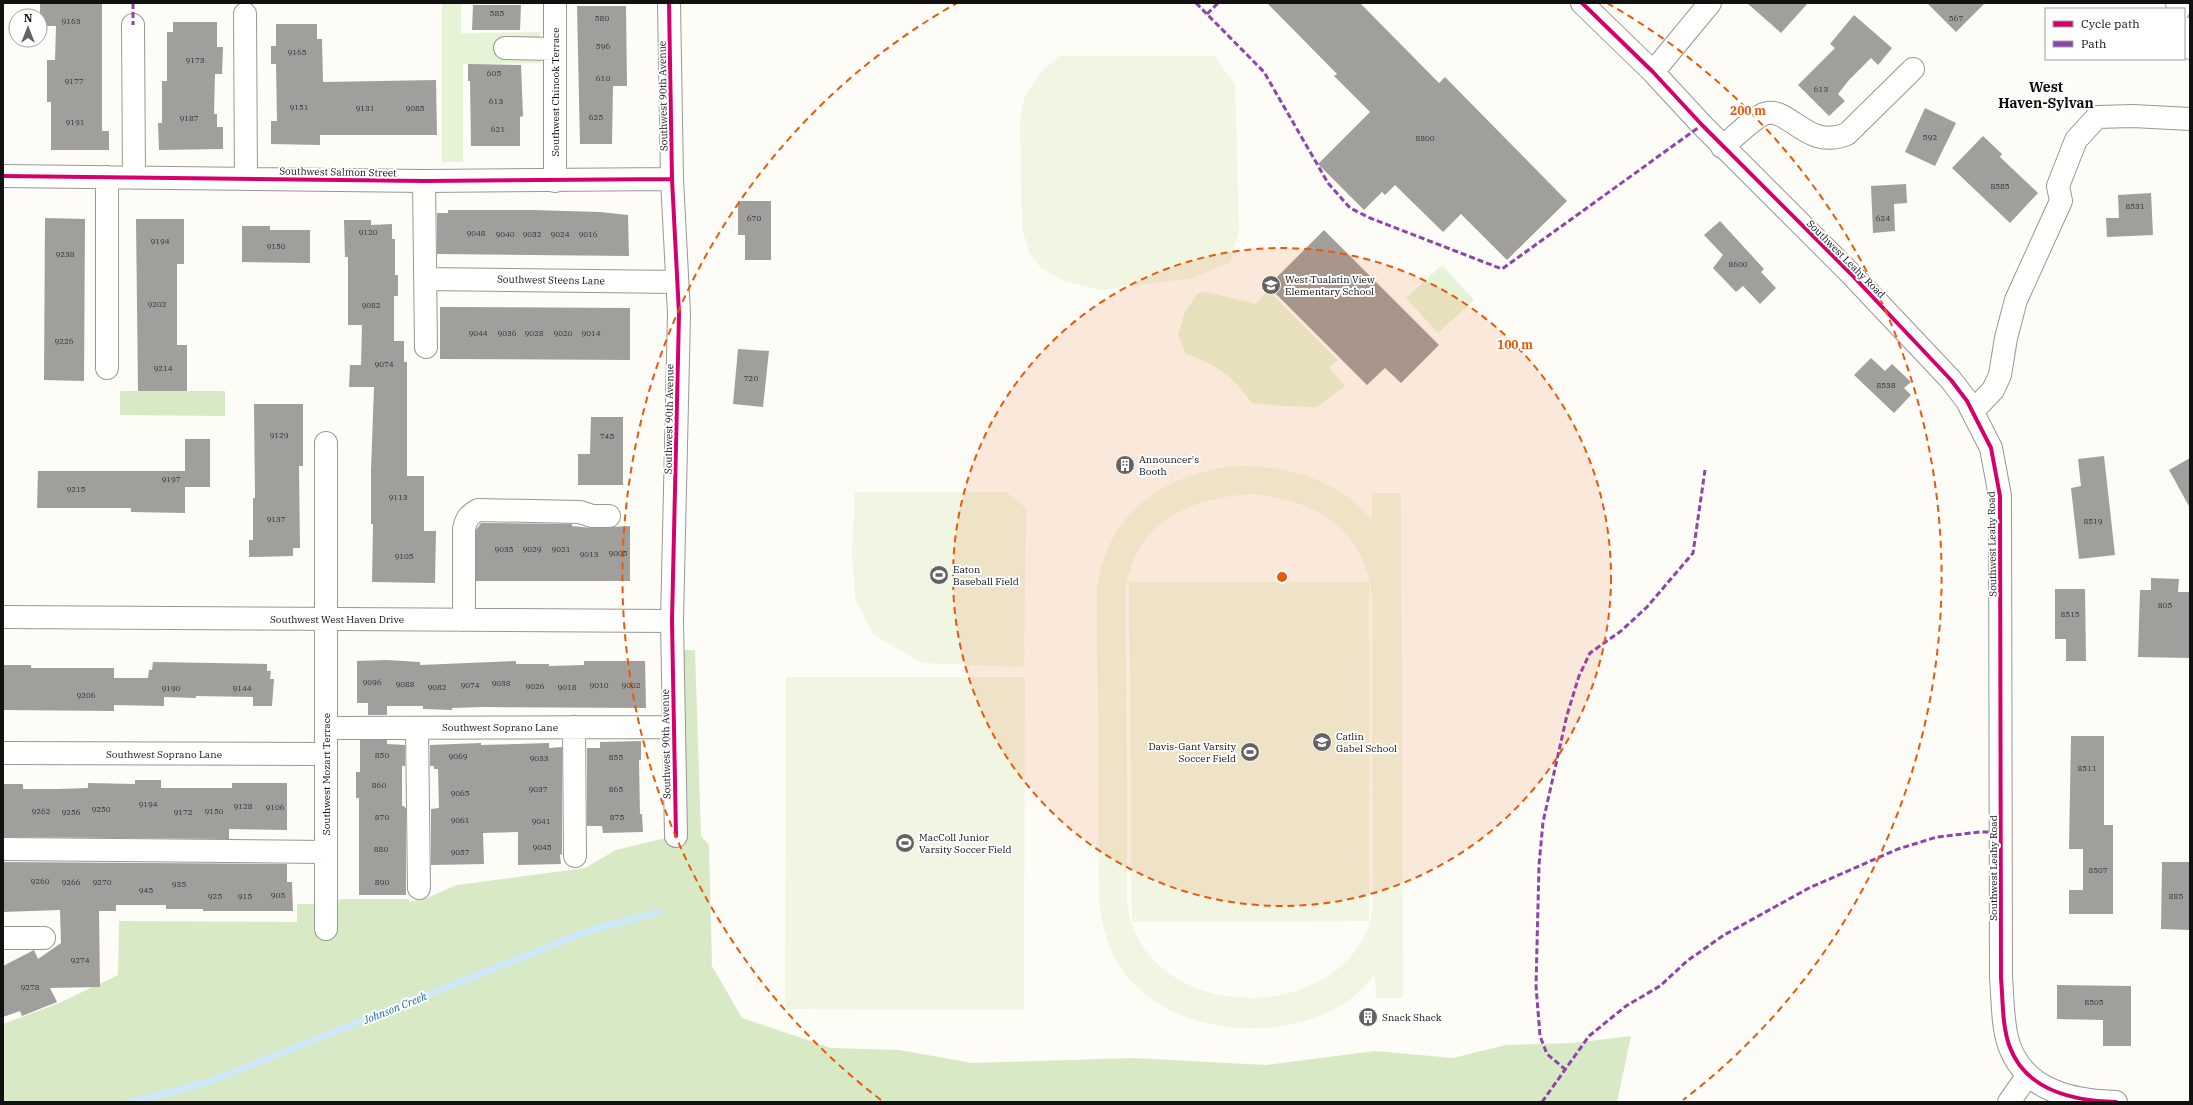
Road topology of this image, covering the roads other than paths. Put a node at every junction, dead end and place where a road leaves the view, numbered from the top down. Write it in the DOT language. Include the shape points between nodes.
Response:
graph roads {
  1 [pos="555,3"];
  2 [pos="669,3"];
  3 [pos="1582,3"];
  4 [pos="1710,3"];
  5 [pos="245,14"];
  6 [pos="133,25"];
  7 [pos="2185,31"];
  8 [pos="505,48"];
  9 [pos="2190,48"];
  10 [pos="555,49"];
  11 [pos="1913,69"];
  12 [pos="1653,72"];
  13 [pos="2190,120"];
  14 [pos="1722,146"];
  15 [pos="3,176"];
  16 [pos="107,177"];
  17 [pos="134,178"];
  18 [pos="246,179"];
  19 [pos="672,179"];
  20 [pos="424,181"];
  21 [pos="555,181"];
  22 [pos="426,279"];
  23 [pos="677,282"];
  24 [pos="426,347"];
  25 [pos="107,368"];
  26 [pos="1973,412"];
  27 [pos="326,443"];
  28 [pos="609,516"];
  29 [pos="3,616"];
  30 [pos="326,619"];
  31 [pos="464,620"];
  32 [pos="672,621"];
  33 [pos="574,727"];
  34 [pos="674,727"];
  35 [pos="326,728"];
  36 [pos="417,728"];
  37 [pos="3,753"];
  38 [pos="326,754"];
  39 [pos="676,836"];
  40 [pos="3,849"];
  41 [pos="326,852"];
  42 [pos="575,856"];
  43 [pos="419,888"];
  44 [pos="326,929"];
  45 [pos="3,938"];
  46 [pos="44,938"];
  47 [pos="2028,1075"];
  48 [pos="2009,1102"];
  49 [pos="2116,1102"];
  1 -- 10 [label="street, Southwest Chinook Terrace"];
  2 -- 19 [label="street, Southwest 90th Avenue"];
  3 -- 12 [label="street, Southwest Leahy Road"];
  4 -- 12 [label="street"];
  5 -- 18 [label="street"];
  6 -- 17 [label="street"];
  7 -- 9 [label="street"];
  8 -- 10 [label="street"];
  10 -- 21 [label="street, Southwest Chinook Terrace"];
  11 -- 14 [label="street" via="1847,134 1837,138 1820,137 1801,130 1790,120 1775,113 1764,114"];
  12 -- 14 [label="street, Southwest Leahy Road"];
  13 -- 26 [label="street" via="2133,116 2097,117 2076,140 2058,186 2061,201 2016,300 2000,375 1993,390"];
  14 -- 26 [label="street, Southwest Leahy Road" via="1920,346 1951,380"];
  15 -- 16 [label="street, Southwest Salmon Street"];
  16 -- 17 [label="street, Southwest Salmon Street"];
  16 -- 25 [label="street"];
  17 -- 18 [label="street, Southwest Salmon Street"];
  18 -- 20 [label="street, Southwest Salmon Street"];
  19 -- 21 [label="street, Southwest Salmon Street"];
  19 -- 23 [label="street, Southwest 90th Avenue"];
  20 -- 21 [label="street, Southwest Salmon Street"];
  20 -- 22 [label="street"];
  22 -- 23 [label="street, Southwest Steens Lane"];
  22 -- 24 [label="street"];
  23 -- 32 [label="street, Southwest 90th Avenue" via="679,314"];
  26 -- 47 [label="street, Southwest Leahy Road" via="1991,448 2000,496 2003,1016 2009,1044 2015,1058"];
  27 -- 30 [label="street, Southwest Mozart Terrace"];
  28 -- 31 [label="street" via="592,516 580,512 478,510 473,513 467,518 464,529"];
  29 -- 30 [label="street, Southwest West Haven Drive"];
  30 -- 31 [label="street, Southwest West Haven Drive"];
  30 -- 35 [label="street, Southwest Mozart Terrace"];
  31 -- 32 [label="street, Southwest West Haven Drive"];
  32 -- 34 [label="street, Southwest 90th Avenue"];
  33 -- 34 [label="street, Southwest Soprano Lane"];
  33 -- 36 [label="street, Southwest Soprano Lane"];
  33 -- 42 [label="street"];
  34 -- 39 [label="street, Southwest 90th Avenue"];
  35 -- 36 [label="street, Southwest Soprano Lane"];
  35 -- 38 [label="street, Southwest Mozart Terrace"];
  36 -- 43 [label="street"];
  37 -- 38 [label="street, Southwest Soprano Lane"];
  38 -- 41 [label="street, Southwest Mozart Terrace"];
  40 -- 41 [label="street"];
  41 -- 44 [label="street, Southwest Mozart Terrace"];
  45 -- 46 [label="street"];
  47 -- 48 [label="street"];
  47 -- 49 [label="street, Southwest Leahy Road" via="2045,1088 2067,1097"];
}
